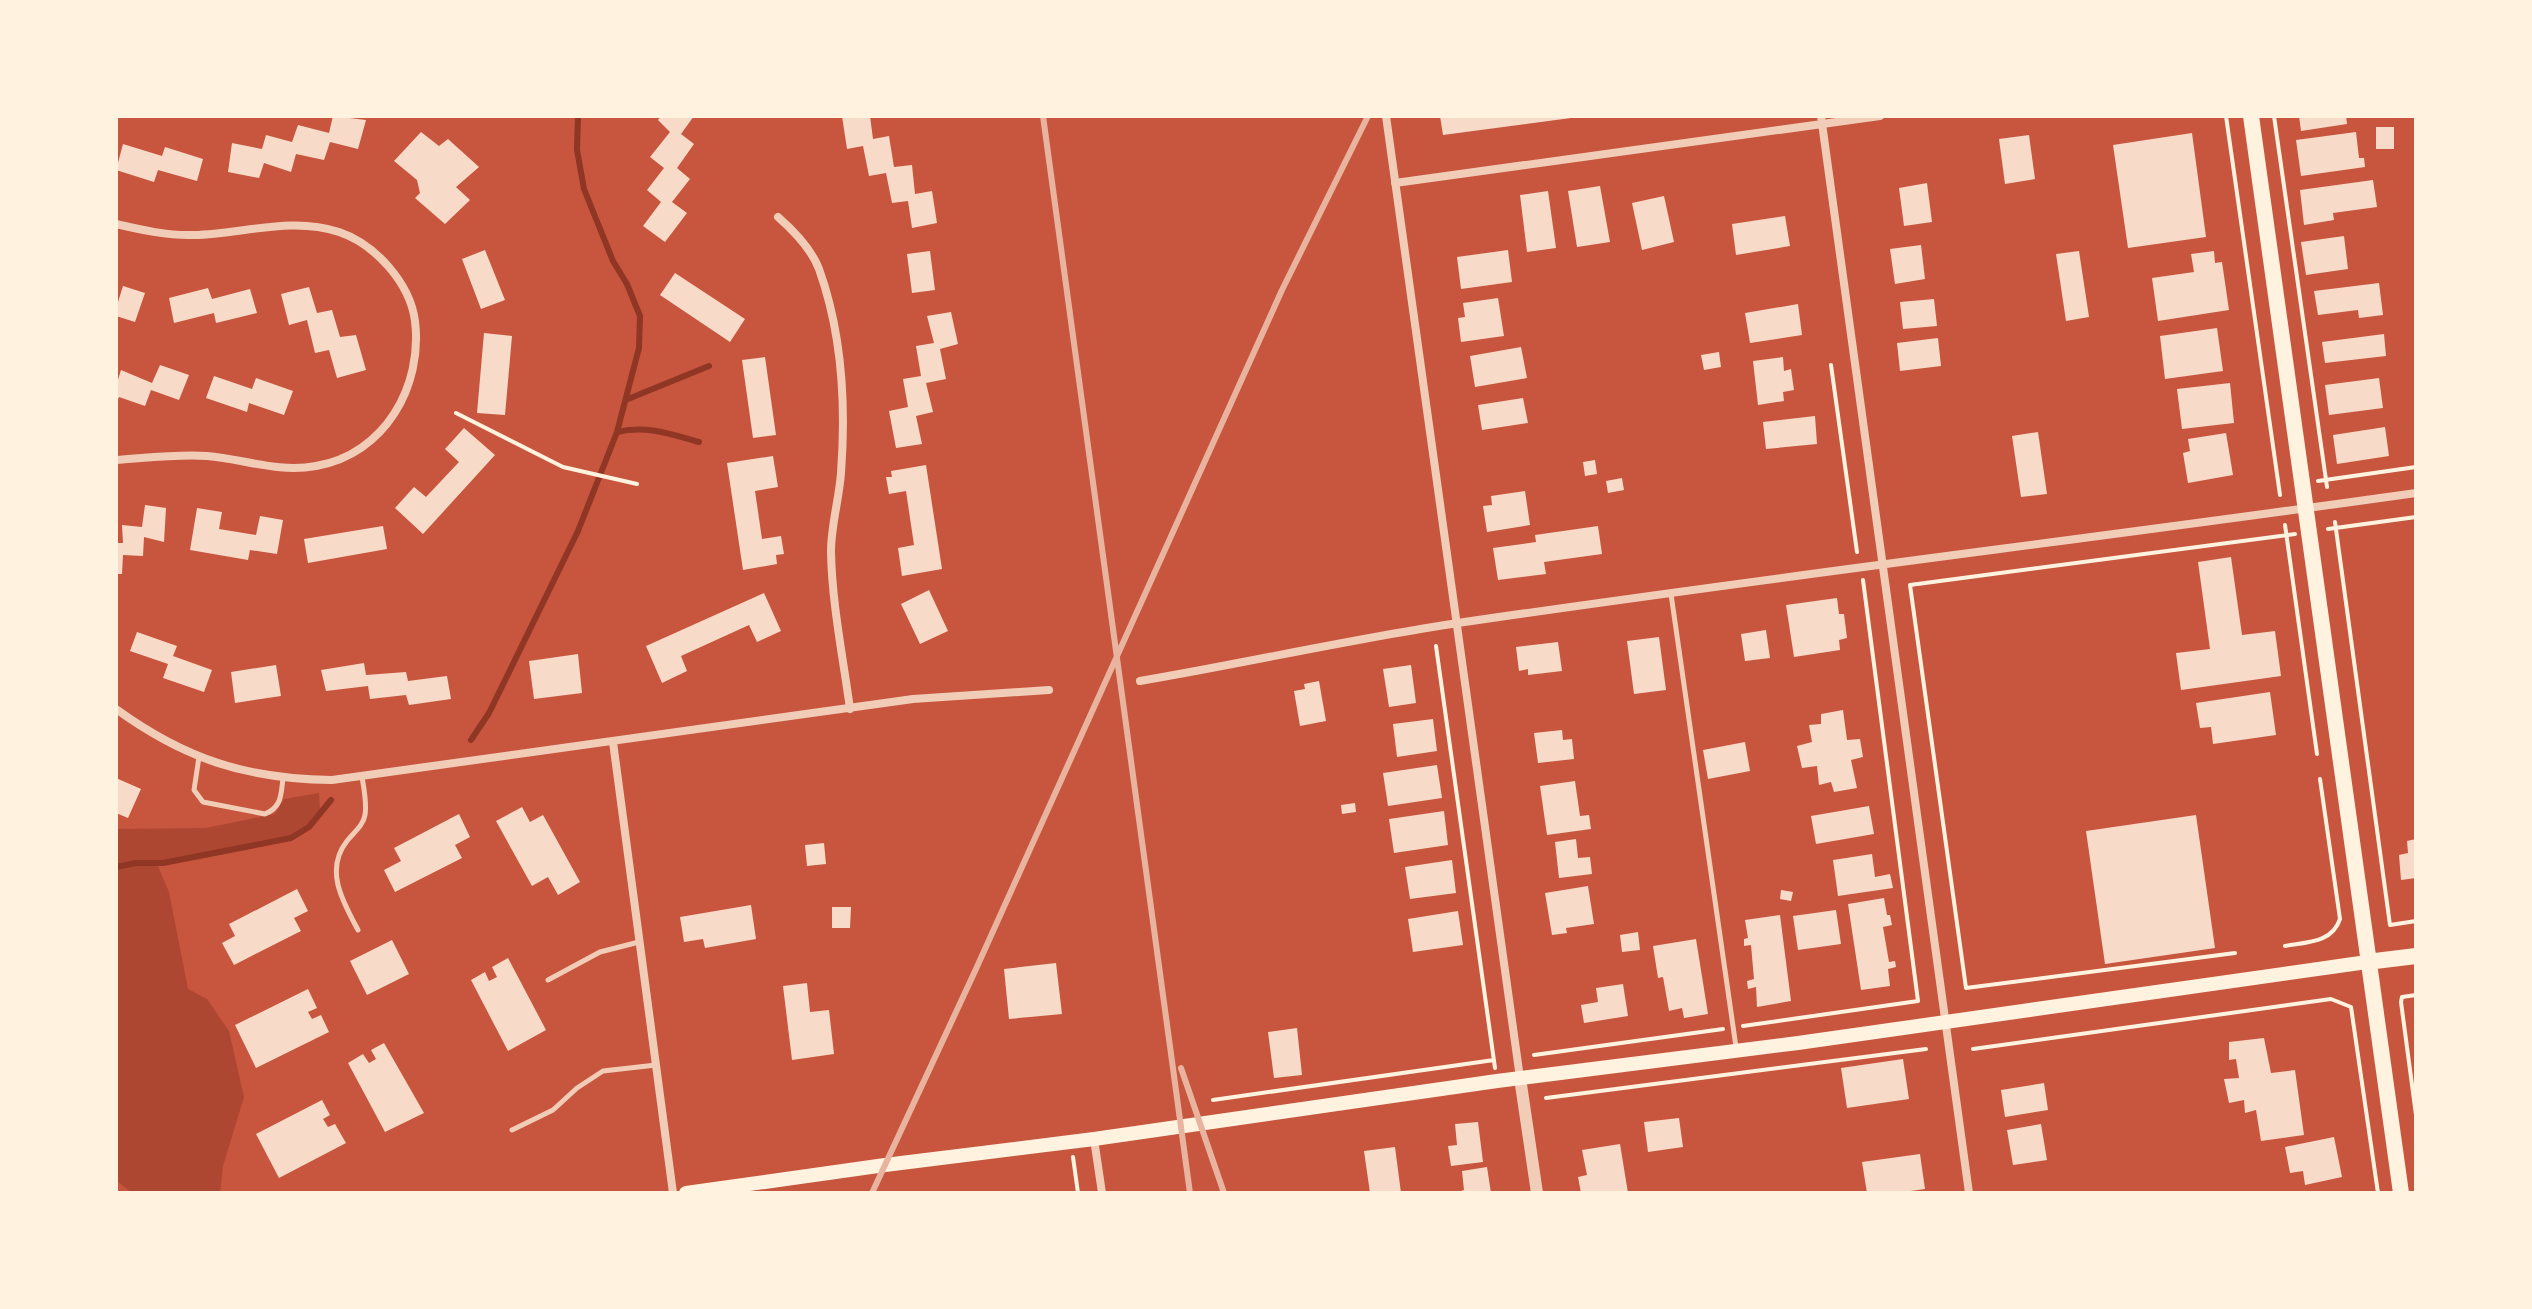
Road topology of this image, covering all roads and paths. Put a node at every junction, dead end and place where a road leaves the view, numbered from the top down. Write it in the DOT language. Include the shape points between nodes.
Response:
graph roads {
  1 [pos="1386,116"];
  2 [pos="1880,116"];
  3 [pos="2226,116"];
  4 [pos="2251,116"];
  5 [pos="2274,116"];
  6 [pos="1822,119"];
  7 [pos="1395,183"];
  8 [pos="778,217"];
  9 [pos="116,224"];
  10 [pos="1831,365"];
  11 [pos="456,413"];
  12 [pos="116,460"];
  13 [pos="2416,467"];
  14 [pos="2326,479"];
  15 [pos="2318,481"];
  16 [pos="637,484"];
  17 [pos="2327,487"];
  18 [pos="2416,493"];
  19 [pos="2280,495"];
  20 [pos="2304,507"];
  21 [pos="2416,517"];
  22 [pos="2335,522"];
  23 [pos="2285,525"];
  24 [pos="2328,529"];
  25 [pos="2336,529"];
  26 [pos="2295,534"];
  27 [pos="2287,535"];
  28 [pos="1857,552"];
  29 [pos="1884,563"];
  30 [pos="1863,580"];
  31 [pos="1670,593"];
  32 [pos="1456,623"];
  33 [pos="1436,646"];
  34 [pos="1140,681"];
  35 [pos="1049,690"];
  36 [pos="116,709"];
  37 [pos="850,709"];
  38 [pos="613,742"];
  39 [pos="2317,754"];
  40 [pos="199,757"];
  41 [pos="362,776"];
  42 [pos="283,778"];
  43 [pos="2320,779"];
  44 [pos="2416,921"];
  45 [pos="358,930"];
  46 [pos="639,942"];
  47 [pos="2285,946"];
  48 [pos="2235,953"];
  49 [pos="2416,956"];
  50 [pos="2367,962"];
  51 [pos="548,980"];
  52 [pos="2416,995"];
  53 [pos="1918,1001"];
  54 [pos="1945,1020"];
  55 [pos="1926,1049"];
  56 [pos="1973,1049"];
  57 [pos="1736,1051"];
  58 [pos="1494,1060"];
  59 [pos="656,1065"];
  60 [pos="1495,1068"];
  61 [pos="1520,1078"];
  62 [pos="1546,1098"];
  63 [pos="1213,1100"];
  64 [pos="2416,1115"];
  65 [pos="512,1130"];
  66 [pos="1094,1139"];
  67 [pos="1073,1157"];
  68 [pos="673,1193"];
  69 [pos="686,1193"];
  70 [pos="1078,1193"];
  71 [pos="1102,1193"];
  72 [pos="1537,1193"];
  73 [pos="1969,1193"];
  74 [pos="2378,1193"];
  75 [pos="2401,1193"];
  1 -- 7 [label="street"];
  2 -- 6 [label="street"];
  3 -- 19 [label="path"];
  4 -- 20 [label="main road"];
  5 -- 14 [label="path"];
  6 -- 7 [label="street"];
  6 -- 29 [label="street"];
  7 -- 32 [label="street"];
  8 -- 37 [label="street" via="819,268 840,362 841,476 831,548"];
  9 -- 12 [label="street" via="193,235 284,225 342,233 368,248 407,292 417,347 414,373 388,424 342,458 289,469 208,456"];
  10 -- 28 [label="path"];
  11 -- 16 [label="path" via="563,467"];
  13 -- 14 [label="path"];
  14 -- 15 [label="path"];
  14 -- 17 [label="path"];
  18 -- 20 [label="street"];
  20 -- 29 [label="street"];
  20 -- 50 [label="main road"];
  21 -- 25 [label="path"];
  22 -- 25 [label="path"];
  23 -- 27 [label="path"];
  24 -- 25 [label="path"];
  25 -- 44 [label="path" via="2390,925"];
  26 -- 27 [label="path"];
  27 -- 39 [label="path"];
  27 -- 48 [label="path" via="1910,585 1966,988"];
  29 -- 31 [label="street"];
  29 -- 54 [label="street"];
  30 -- 53 [label="path"];
  31 -- 32 [label="street"];
  31 -- 57 [label="lane"];
  32 -- 34 [label="street"];
  32 -- 61 [label="street"];
  33 -- 58 [label="path"];
  35 -- 37 [label="street"];
  36 -- 40 [label="street"];
  37 -- 38 [label="street"];
  38 -- 41 [label="street"];
  38 -- 46 [label="street"];
  40 -- 42 [label="street"];
  40 -- 42 [label="lane" via="194,790 203,802 265,814 280,801"];
  41 -- 42 [label="street"];
  41 -- 45 [label="lane" via="365,816 339,853 337,866 341,899"];
  43 -- 47 [label="path" via="2340,919 2323,940"];
  46 -- 51 [label="lane" via="600,952"];
  46 -- 59 [label="street"];
  49 -- 50 [label="main road"];
  50 -- 54 [label="main road"];
  50 -- 75 [label="main road"];
  52 -- 64 [label="path" via="2402,997 2401,1002"];
  54 -- 57 [label="main road"];
  54 -- 73 [label="street"];
  55 -- 62 [label="path"];
  56 -- 74 [label="path" via="2331,999 2351,1007"];
  57 -- 61 [label="main road"];
  58 -- 60 [label="path"];
  58 -- 63 [label="path"];
  59 -- 65 [label="lane" via="603,1071 553,1110"];
  59 -- 68 [label="street"];
  61 -- 66 [label="main road"];
  61 -- 72 [label="street"];
  66 -- 69 [label="main road"];
  66 -- 71 [label="street"];
  67 -- 70 [label="path"];
}
